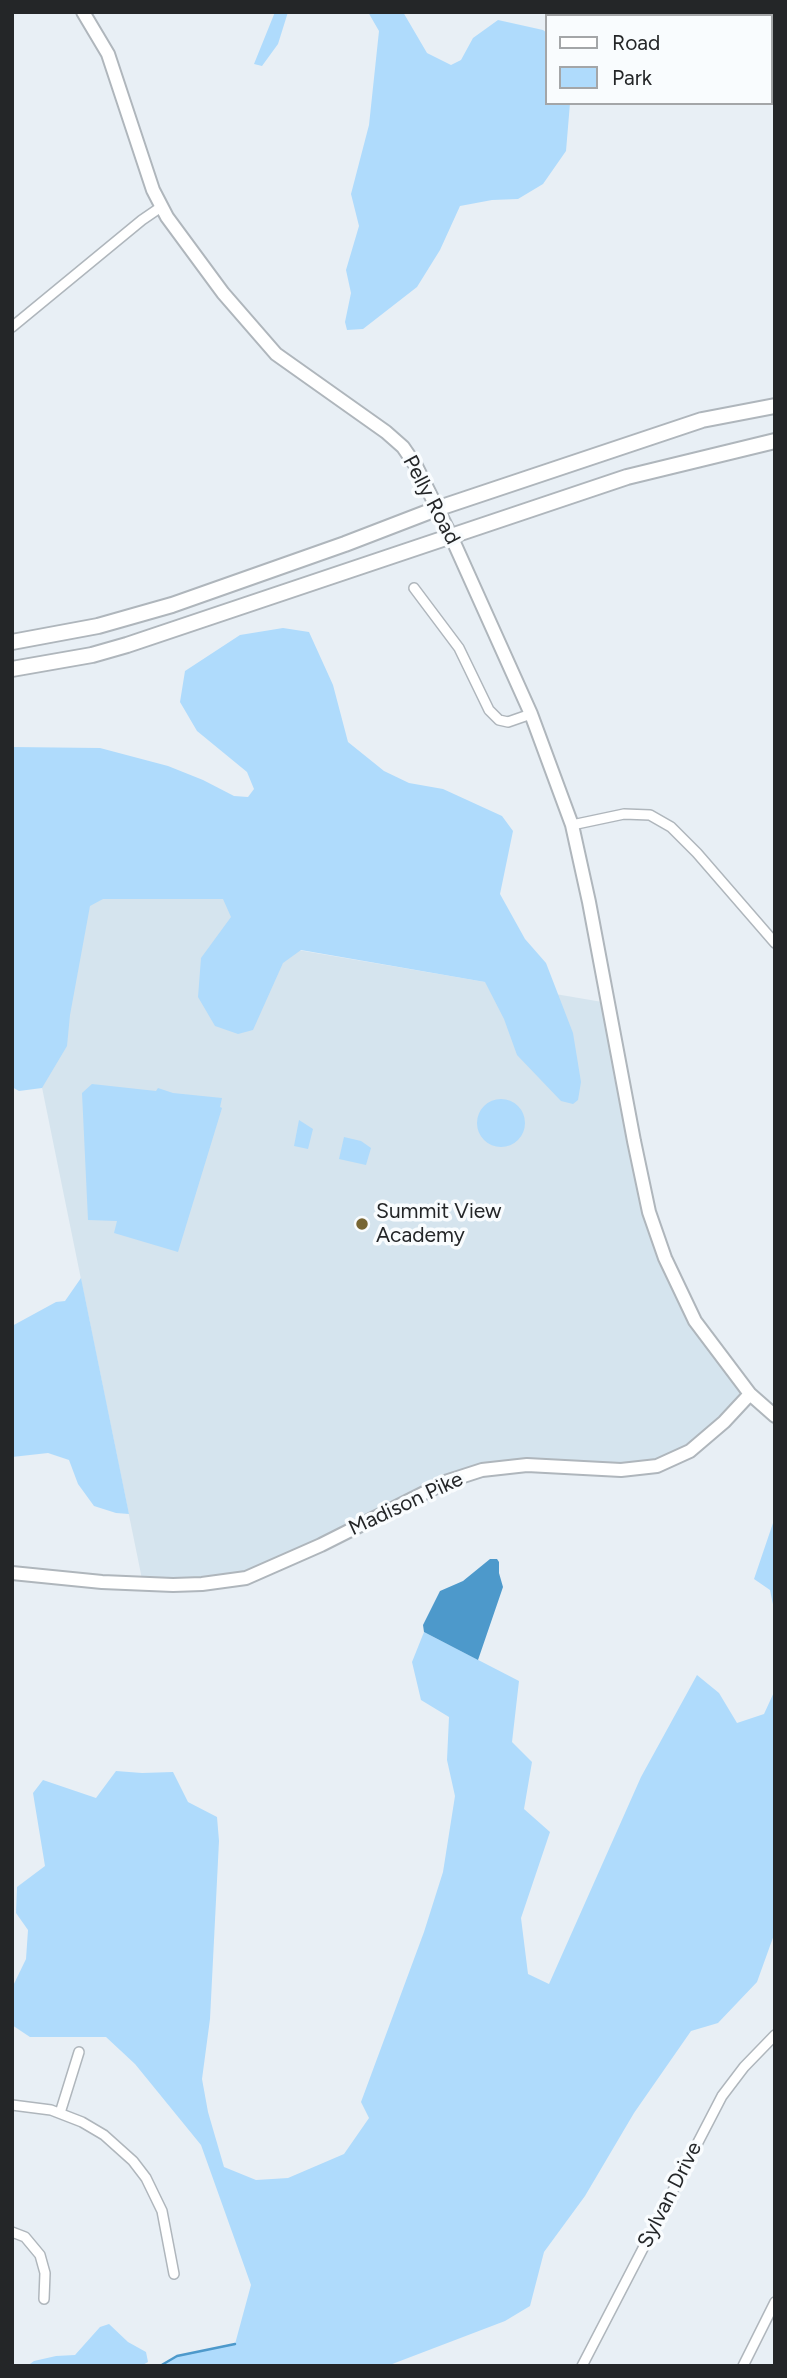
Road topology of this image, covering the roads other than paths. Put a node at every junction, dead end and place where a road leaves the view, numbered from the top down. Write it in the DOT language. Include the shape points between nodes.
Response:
graph roads {
  1 [pos="83,12"];
  2 [pos="161,207"];
  3 [pos="12,327"];
  4 [pos="775,406"];
  5 [pos="775,441"];
  6 [pos="436,509"];
  7 [pos="451,536"];
  8 [pos="414,588"];
  9 [pos="12,642"];
  10 [pos="12,669"];
  11 [pos="531,714"];
  12 [pos="572,825"];
  13 [pos="775,943"];
  14 [pos="750,1394"];
  15 [pos="775,1416"];
  16 [pos="12,1573"];
  17 [pos="775,2035"];
  18 [pos="79,2052"];
  19 [pos="12,2105"];
  20 [pos="60,2113"];
  21 [pos="12,2232"];
  22 [pos="174,2274"];
  23 [pos="44,2300"];
  24 [pos="775,2302"];
  25 [pos="582,2366"];
  26 [pos="743,2366"];
  1 -- 2 [label="street, Pelly Road" via="107,54"];
  2 -- 3 [label="street"];
  2 -- 6 [label="street, Pelly Road" via="223,293 276,354 402,447"];
  4 -- 6 [label="main road" via="702,420"];
  5 -- 7 [label="main road" via="626,477"];
  6 -- 7 [label="street, Pelly Road"];
  6 -- 9 [label="main road" via="172,606"];
  7 -- 10 [label="main road" via="92,656"];
  7 -- 11 [label="street, Pelly Road"];
  8 -- 11 [label="street" via="458,648 489,710 508,722"];
  11 -- 12 [label="street, Pelly Road"];
  12 -- 13 [label="street" via="628,814 650,815 671,827"];
  12 -- 14 [label="street, Pelly Road" via="657,1236 695,1321"];
  14 -- 15 [label="street"];
  14 -- 16 [label="street, Madison Pike" via="724,1422 675,1459 635,1470 527,1465 482,1470 448,1481 246,1578 173,1585"];
  17 -- 25 [label="street, Sylvan Drive" via="722,2096"];
  18 -- 20 [label="street"];
  19 -- 20 [label="street"];
  20 -- 22 [label="street" via="104,2135 146,2178 162,2211"];
  21 -- 23 [label="street" via="25,2237 40,2255"];
  24 -- 26 [label="street"];
}
